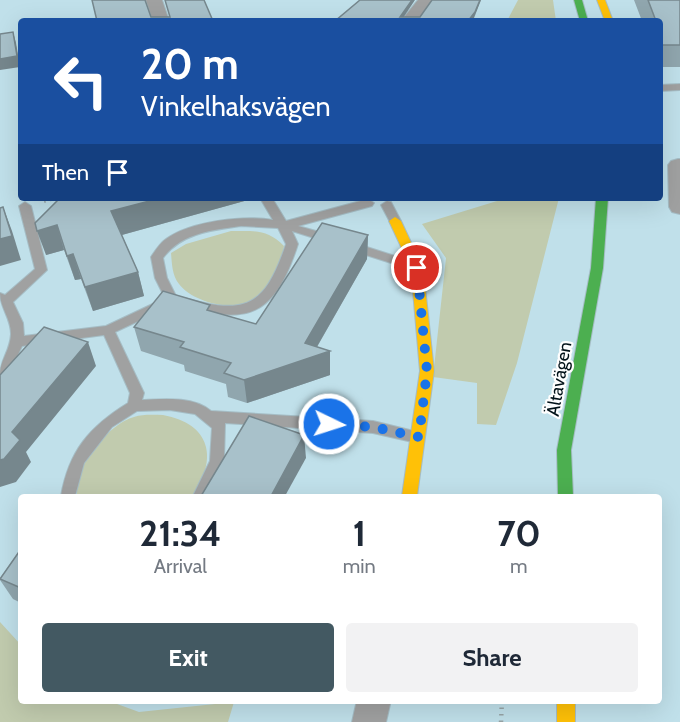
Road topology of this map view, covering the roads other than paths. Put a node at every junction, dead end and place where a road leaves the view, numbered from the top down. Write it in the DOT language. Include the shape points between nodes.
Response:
graph roads {
  1 [pos="154,0"];
  2 [pos="427,0"];
  3 [pos="578,0"];
  4 [pos="601,0"];
  5 [pos="160,18"];
  6 [pos="412,18"];
  7 [pos="583,18"];
  8 [pos="608,18"];
  9 [pos="680,87"];
  10 [pos="663,88"];
  11 [pos="678,165"];
  12 [pos="268,201"];
  13 [pos="602,201"];
  14 [pos="368,203"];
  15 [pos="387,205"];
  16 [pos="25,206"];
  17 [pos="680,207"];
  18 [pos="616,218"];
  19 [pos="395,221"];
  20 [pos="283,226"];
  21 [pos="417,268"];
  22 [pos="597,268"];
  23 [pos="3,299"];
  24 [pos="171,299"];
  25 [pos="108,330"];
  26 [pos="19,342"];
  27 [pos="0,371"];
  28 [pos="134,406"];
  29 [pos="207,416"];
  30 [pos="419,437"];
  31 [pos="69,494"];
  32 [pos="201,494"];
  33 [pos="410,494"];
  34 [pos="565,494"];
  35 [pos="373,704"];
  36 [pos="566,704"];
  37 [pos="369,722"];
  38 [pos="566,722"];
  1 -- 5 [label="street"];
  2 -- 6 [label="street"];
  3 -- 7 [label="main road"];
  4 -- 8 [label="main road"];
  9 -- 10 [label="lane"];
  11 -- 17 [label="street"];
  12 -- 20 [label="lane"];
  13 -- 22 [label="main road, Ältavägen"];
  14 -- 20 [label="lane"];
  15 -- 19 [label="lane"];
  16 -- 23 [label="lane" via="41,270"];
  18 -- 22 [label="main road, Ältavägen"];
  19 -- 21 [label="main road"];
  20 -- 21 [label="lane"];
  20 -- 24 [label="lane" via="238,223 169,242 158,257 161,278"];
  20 -- 24 [label="lane" via="292,244 287,264 266,298 248,311 225,312"];
  21 -- 30 [label="main road" via="427,371"];
  22 -- 34 [label="main road, Ältavägen" via="564,450"];
  23 -- 26 [label="lane" via="14,319"];
  24 -- 25 [label="lane"];
  25 -- 26 [label="lane"];
  25 -- 28 [label="lane" via="137,393"];
  26 -- 27 [label="lane" via="9,363"];
  28 -- 29 [label="lane" via="170,404 199,409"];
  28 -- 31 [label="lane" via="107,423 77,461"];
  29 -- 30 [label="lane" via="373,427"];
  29 -- 32 [label="lane" via="219,426 217,461"];
  30 -- 33 [label="main road"];
  35 -- 37 [label="street"];
  36 -- 38 [label="main road"];
}
